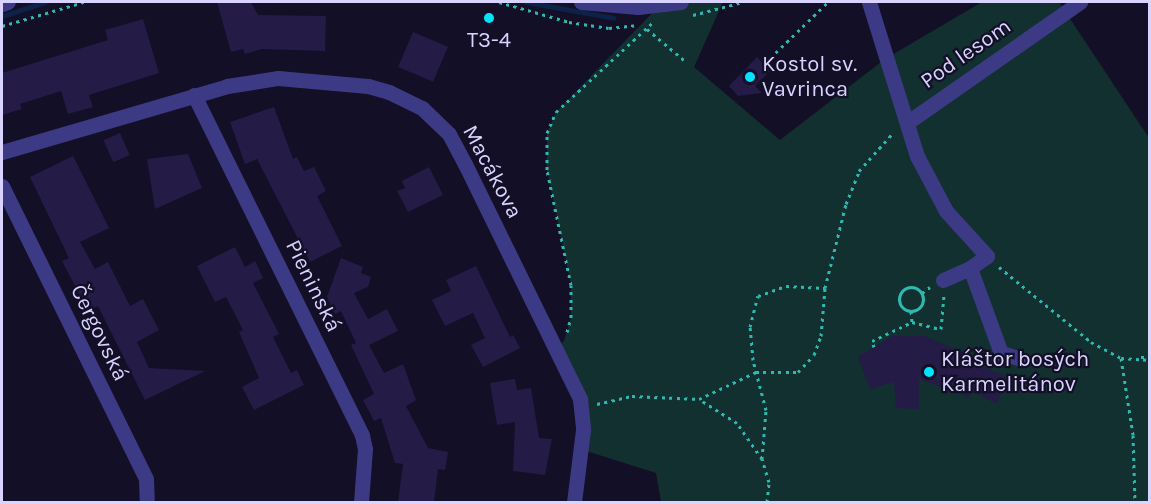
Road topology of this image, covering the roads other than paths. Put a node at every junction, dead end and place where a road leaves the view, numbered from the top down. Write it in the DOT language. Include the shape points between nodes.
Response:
graph roads {
  1 [pos="8,2"];
  2 [pos="581,2"];
  3 [pos="681,2"];
  4 [pos="869,2"];
  5 [pos="1080,2"];
  6 [pos="2,4"];
  7 [pos="194,95"];
  8 [pos="908,122"];
  9 [pos="2,152"];
  10 [pos="2,186"];
  11 [pos="970,268"];
  12 [pos="943,280"];
  13 [pos="1018,358"];
  14 [pos="147,502"];
  15 [pos="361,502"];
  16 [pos="574,502"];
  1 -- 6 [label="street"];
  2 -- 3 [label="street" via="660,14"];
  4 -- 8 [label="street"];
  5 -- 8 [label="street, Pod lesom"];
  7 -- 9 [label="street, Macákova"];
  7 -- 15 [label="street, Pieninská" via="362,435 366,449"];
  7 -- 16 [label="street, Macákova" via="250,82 317,79 389,92 422,108 449,135 556,348 583,412"];
  8 -- 11 [label="street" via="931,188 946,211 987,256"];
  10 -- 14 [label="street, Čergovská" via="146,479"];
  11 -- 12 [label="street"];
  11 -- 13 [label="street" via="1001,353"];
}
